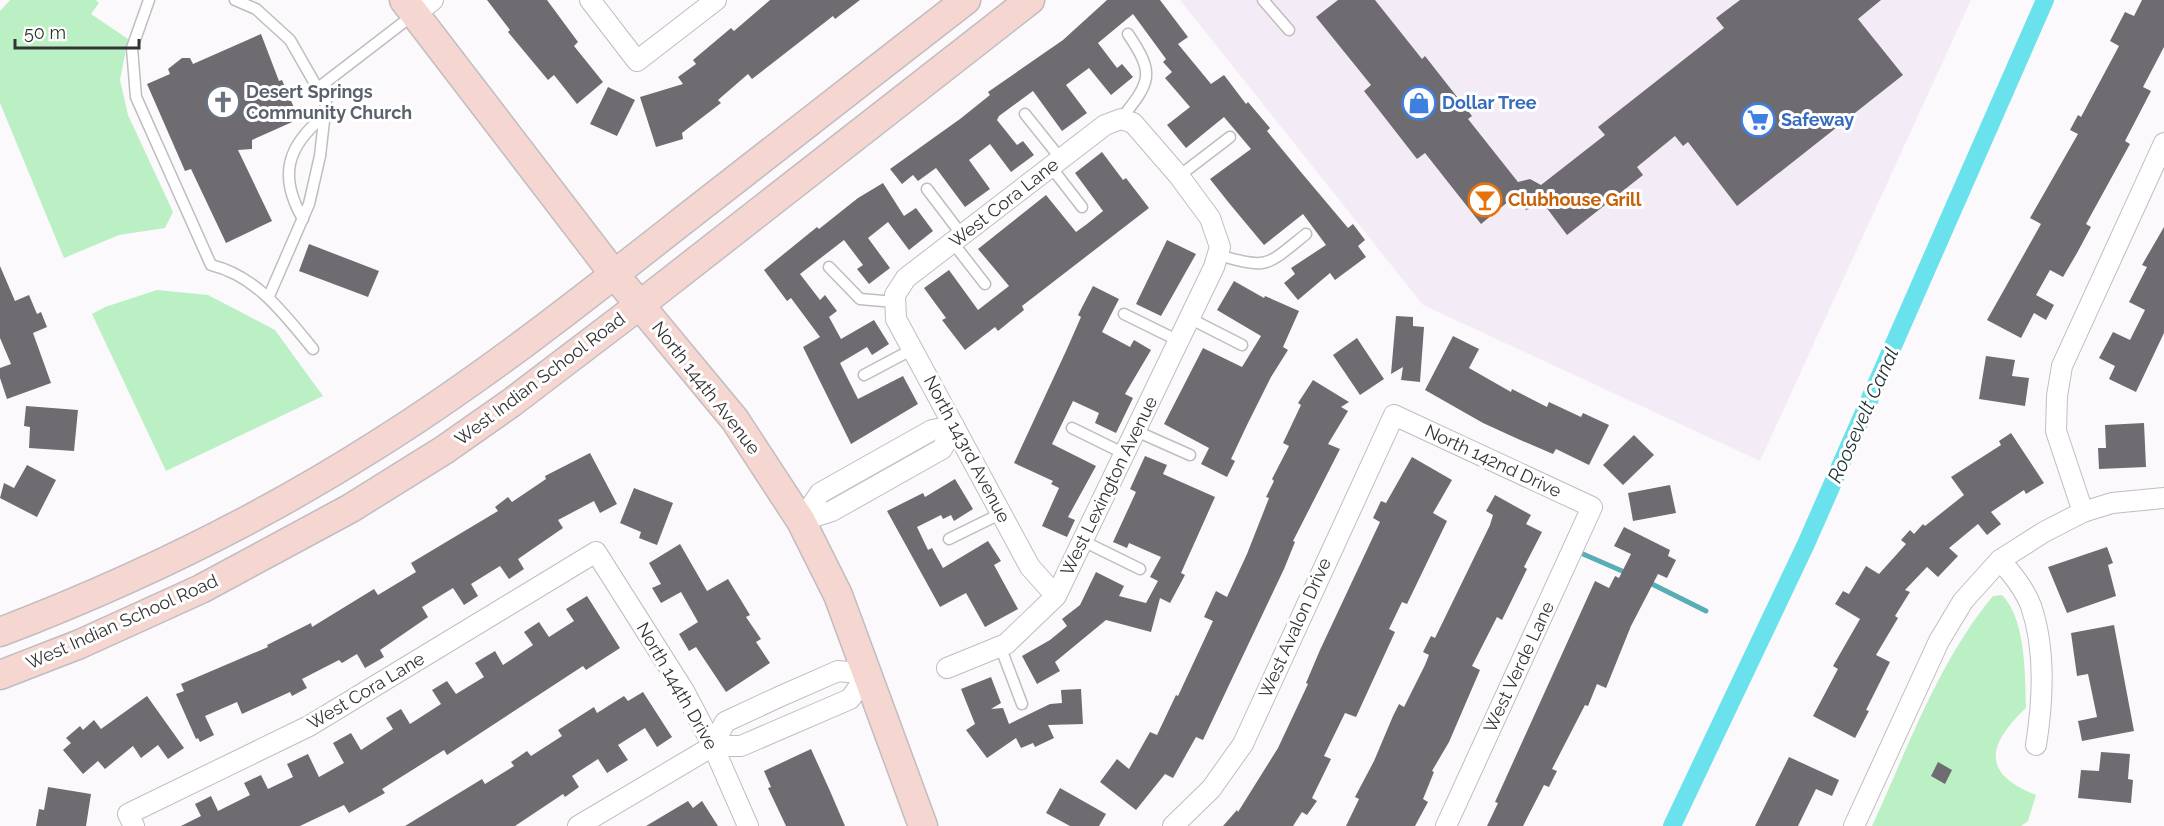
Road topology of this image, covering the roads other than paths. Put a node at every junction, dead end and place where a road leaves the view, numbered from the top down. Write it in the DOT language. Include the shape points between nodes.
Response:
graph roads {
  1 [pos="149,0"];
  2 [pos="235,0"];
  3 [pos="590,0"];
  4 [pos="716,0"];
  5 [pos="966,0"];
  6 [pos="1030,0"];
  7 [pos="1263,0"];
  8 [pos="417,5"];
  9 [pos="1289,30"];
  10 [pos="1128,34"];
  11 [pos="318,88"];
  12 [pos="1025,114"];
  13 [pos="324,116"];
  14 [pos="1121,119"];
  15 [pos="1230,137"];
  16 [pos="2164,143"];
  17 [pos="1056,163"];
  18 [pos="1179,176"];
  19 [pos="927,189"];
  20 [pos="1082,207"];
  21 [pos="303,219"];
  22 [pos="1306,234"];
  23 [pos="957,239"];
  24 [pos="1218,255"];
  25 [pos="829,267"];
  26 [pos="614,274"];
  27 [pos="985,284"];
  28 [pos="269,296"];
  29 [pos="895,298"];
  30 [pos="641,304"];
  31 [pos="1124,314"];
  32 [pos="1189,318"];
  33 [pos="1179,340"];
  34 [pos="1242,345"];
  35 [pos="313,349"];
  36 [pos="913,349"];
  37 [pos="864,375"];
  38 [pos="1394,415"];
  39 [pos="954,426"];
  40 [pos="1072,428"];
  41 [pos="1136,431"];
  42 [pos="1125,454"];
  43 [pos="1190,455"];
  44 [pos="870,465"];
  45 [pos="881,483"];
  46 [pos="2164,498"];
  47 [pos="1592,507"];
  48 [pos="2083,512"];
  49 [pos="1002,513"];
  50 [pos="801,521"];
  51 [pos="950,539"];
  52 [pos="1083,542"];
  53 [pos="596,552"];
  54 [pos="2000,560"];
  55 [pos="1140,569"];
  56 [pos="1056,596"];
  57 [pos="0,632"];
  58 [pos="1000,646"];
  59 [pos="947,668"];
  60 [pos="868,674"];
  61 [pos="0,675"];
  62 [pos="1022,704"];
  63 [pos="2036,745"];
  64 [pos="713,746"];
  65 [pos="131,820"];
  66 [pos="578,826"];
  67 [pos="748,826"];
  68 [pos="923,826"];
  69 [pos="1173,826"];
  70 [pos="1446,826"];
  71 [pos="1854,826"];
  1 -- 28 [label="lane" via="132,48 136,97 211,265"];
  2 -- 11 [label="lane" via="256,9 290,40"];
  3 -- 4 [label="street" via="637,61"];
  5 -- 26 [label="main road, West Indian School Road"];
  6 -- 30 [label="main road, West Indian School Road"];
  7 -- 9 [label="lane"];
  8 -- 11 [label="lane"];
  8 -- 26 [label="main road, North 144th Avenue"];
  10 -- 14 [label="lane" via="1148,73 1140,94"];
  11 -- 13 [label="lane" via="326,103"];
  12 -- 17 [label="lane"];
  13 -- 21 [label="lane" via="320,156"];
  13 -- 21 [label="lane" via="297,141 291,157 290,189"];
  14 -- 17 [label="street, West Cora Lane" via="1106,125"];
  14 -- 18 [label="street" via="1133,123"];
  15 -- 18 [label="lane"];
  16 -- 48 [label="street" via="2062,366 2056,431"];
  17 -- 20 [label="lane"];
  17 -- 23 [label="street, West Cora Lane"];
  18 -- 24 [label="street, West Lexington Avenue" via="1216,228"];
  19 -- 23 [label="lane"];
  21 -- 28 [label="lane"];
  22 -- 24 [label="lane" via="1267,263 1255,265"];
  23 -- 27 [label="lane"];
  23 -- 29 [label="street, West Cora Lane" via="906,279"];
  24 -- 32 [label="street, West Lexington Avenue"];
  25 -- 29 [label="lane" via="860,299"];
  26 -- 30 [label="main road, North 144th Avenue"];
  26 -- 57 [label="main road, West Indian School Road" via="497,362 345,465 163,564"];
  28 -- 35 [label="lane"];
  29 -- 36 [label="street, North 143rd Avenue" via="896,319"];
  30 -- 50 [label="main road, North 144th Avenue" via="735,420"];
  30 -- 61 [label="main road, West Indian School Road" via="484,423 351,508 201,589"];
  31 -- 33 [label="lane"];
  32 -- 33 [label="street, West Lexington Avenue"];
  32 -- 34 [label="lane"];
  33 -- 41 [label="street, West Lexington Avenue"];
  36 -- 37 [label="lane"];
  36 -- 39 [label="street, North 143rd Avenue"];
  38 -- 47 [label="street, North 142nd Drive"];
  38 -- 69 [label="street, West Avalon Drive" via="1243,744 1211,789"];
  39 -- 44 [label="street" via="932,430"];
  39 -- 45 [label="street" via="942,449"];
  39 -- 49 [label="street, North 143rd Avenue"];
  40 -- 42 [label="lane"];
  41 -- 42 [label="street, West Lexington Avenue"];
  41 -- 43 [label="lane"];
  42 -- 52 [label="street, West Lexington Avenue"];
  44 -- 45 [label="lane"];
  44 -- 50 [label="street" via="820,493"];
  45 -- 50 [label="street" via="832,511"];
  46 -- 48 [label="street" via="2112,503"];
  47 -- 70 [label="street, West Verde Lane"];
  48 -- 54 [label="street"];
  49 -- 51 [label="lane"];
  49 -- 56 [label="street, North 143rd Avenue" via="1030,567"];
  50 -- 60 [label="main road, North 144th Avenue" via="838,595"];
  52 -- 55 [label="lane"];
  52 -- 56 [label="street, West Lexington Avenue"];
  53 -- 64 [label="street, North 144th Drive" via="684,692"];
  53 -- 65 [label="street, West Cora Lane" via="309,726"];
  54 -- 63 [label="street" via="2019,582 2031,605 2036,628 2043,701"];
  54 -- 71 [label="street" via="1963,600 1939,641"];
  56 -- 58 [label="street, West Lexington Avenue"];
  58 -- 59 [label="street, West Lexington Avenue"];
  58 -- 62 [label="lane"];
  60 -- 64 [label="street" via="850,699 741,746"];
  60 -- 64 [label="street" via="838,671 725,722"];
  60 -- 68 [label="main road, North 144th Avenue"];
  64 -- 66 [label="street"];
  64 -- 67 [label="street, North 144th Drive"];
}
